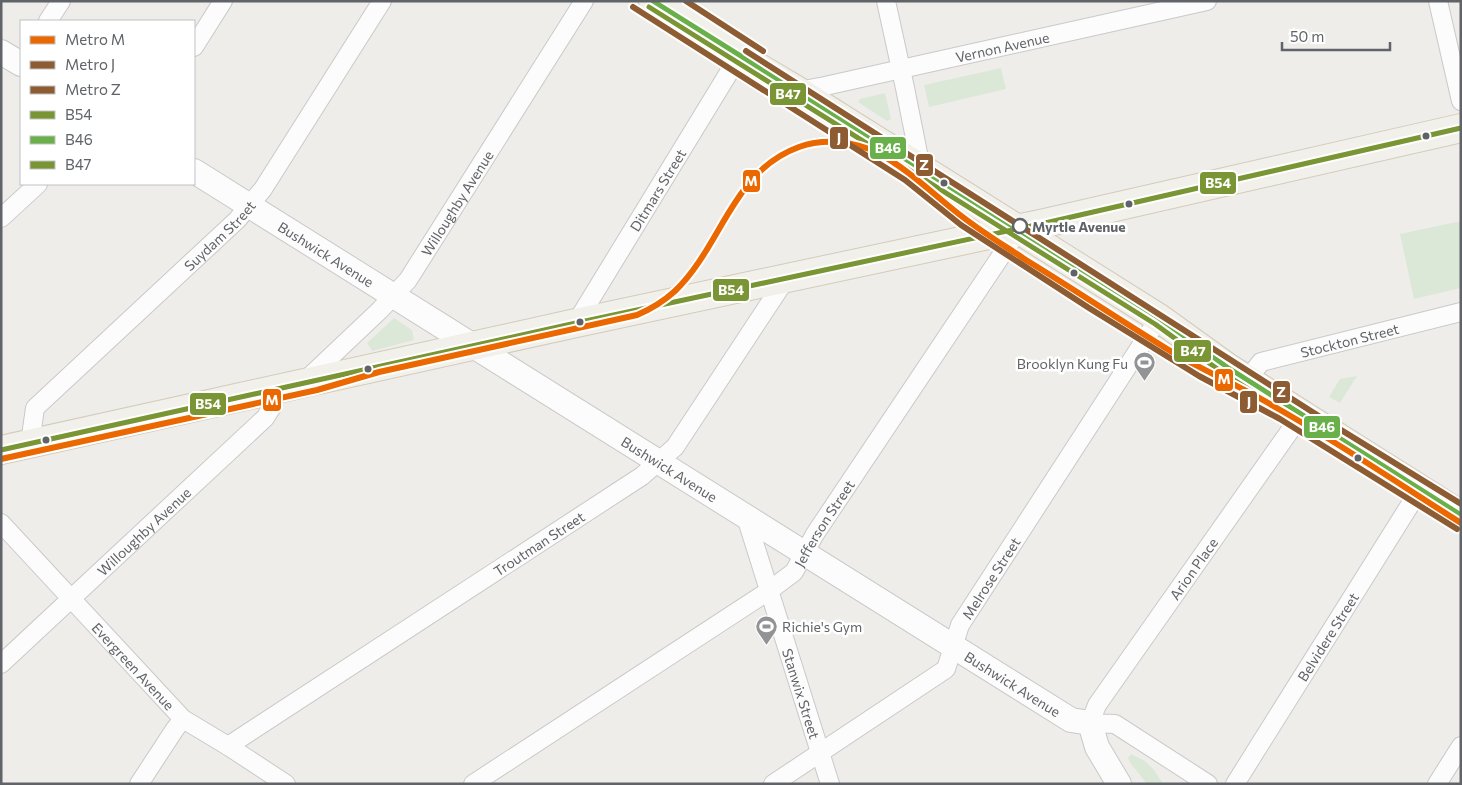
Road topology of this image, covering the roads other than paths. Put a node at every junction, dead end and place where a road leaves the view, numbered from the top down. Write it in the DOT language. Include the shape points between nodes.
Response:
graph roads {
  1 [pos="61,1"];
  2 [pos="223,1"];
  3 [pos="382,1"];
  4 [pos="584,1"];
  5 [pos="653,1"];
  6 [pos="886,1"];
  7 [pos="1207,1"];
  8 [pos="1438,1"];
  9 [pos="49,20"];
  10 [pos="195,46"];
  11 [pos="1,52"];
  12 [pos="739,56"];
  13 [pos="20,63"];
  14 [pos="901,70"];
  15 [pos="798,91"];
  16 [pos="1461,101"];
  17 [pos="1461,128"];
  18 [pos="921,168"];
  19 [pos="195,172"];
  20 [pos="37,185"];
  21 [pos="249,205"];
  22 [pos="1,218"];
  23 [pos="1019,229"];
  24 [pos="787,277"];
  25 [pos="394,296"];
  26 [pos="1461,312"];
  27 [pos="1159,318"];
  28 [pos="576,323"];
  29 [pos="474,346"];
  30 [pos="1247,380"];
  31 [pos="302,384"];
  32 [pos="273,390"];
  33 [pos="1301,415"];
  34 [pos="30,443"];
  35 [pos="1,450"];
  36 [pos="658,462"];
  37 [pos="1420,489"];
  38 [pos="1461,516"];
  39 [pos="746,517"];
  40 [pos="1,523"];
  41 [pos="804,554"];
  42 [pos="770,590"];
  43 [pos="71,599"];
  44 [pos="953,647"];
  45 [pos="1,664"];
  46 [pos="183,719"];
  47 [pos="1090,723"];
  48 [pos="228,746"];
  49 [pos="1461,746"];
  50 [pos="821,753"];
  51 [pos="139,784"];
  52 [pos="286,784"];
  53 [pos="474,784"];
  54 [pos="773,784"];
  55 [pos="830,784"];
  56 [pos="1120,784"];
  57 [pos="1208,784"];
  58 [pos="1235,784"];
  59 [pos="1437,784"];
  1 -- 9 [label="street"];
  2 -- 10 [label="street"];
  3 -- 21 [label="street, Suydam Street" via="263,189"];
  4 -- 25 [label="street, Willoughby Avenue" via="408,280"];
  5 -- 12 [label="main road"];
  6 -- 14 [label="street"];
  7 -- 14 [label="street, Vernon Avenue"];
  8 -- 16 [label="street"];
  11 -- 13 [label="main road"];
  12 -- 15 [label="main road"];
  12 -- 28 [label="street, Ditmars Street"];
  14 -- 15 [label="street, Vernon Avenue"];
  14 -- 18 [label="street"];
  15 -- 18 [label="main road"];
  17 -- 23 [label="main road"];
  18 -- 23 [label="main road"];
  19 -- 21 [label="main road, Bushwick Avenue"];
  20 -- 22 [label="street"];
  21 -- 25 [label="main road, Bushwick Avenue"];
  21 -- 34 [label="street, Suydam Street" via="237,220 36,408"];
  23 -- 24 [label="main road"];
  23 -- 27 [label="main road"];
  23 -- 41 [label="street, Jefferson Street"];
  24 -- 28 [label="main road"];
  24 -- 36 [label="street, Troutman Street" via="675,447"];
  25 -- 29 [label="main road, Bushwick Avenue"];
  25 -- 31 [label="street, Willoughby Avenue"];
  26 -- 30 [label="street, Stockton Street" via="1261,362"];
  27 -- 30 [label="main road"];
  27 -- 44 [label="street, Melrose Street" via="960,625"];
  28 -- 29 [label="main road"];
  29 -- 31 [label="main road"];
  29 -- 36 [label="main road, Bushwick Avenue"];
  30 -- 33 [label="main road"];
  31 -- 32 [label="main road"];
  32 -- 34 [label="main road"];
  32 -- 43 [label="street, Willoughby Avenue" via="272,407 265,418"];
  33 -- 37 [label="main road"];
  33 -- 47 [label="street, Arion Place" via="1097,705"];
  34 -- 35 [label="main road"];
  36 -- 39 [label="main road, Bushwick Avenue"];
  36 -- 48 [label="street, Troutman Street" via="642,476"];
  37 -- 38 [label="main road"];
  37 -- 58 [label="street, Belvidere Street"];
  39 -- 41 [label="main road, Bushwick Avenue"];
  39 -- 42 [label="street, Stanwix Street"];
  40 -- 43 [label="street, Evergreen Avenue"];
  41 -- 42 [label="street, Jefferson Street" via="794,572"];
  41 -- 44 [label="main road, Bushwick Avenue"];
  42 -- 50 [label="street, Stanwix Street"];
  42 -- 53 [label="street, Jefferson Street"];
  43 -- 45 [label="street, Willoughby Avenue"];
  43 -- 46 [label="street, Evergreen Avenue"];
  44 -- 47 [label="main road, Bushwick Avenue" via="1071,720"];
  44 -- 50 [label="street, Melrose Street" via="946,669"];
  46 -- 48 [label="street, Evergreen Avenue"];
  46 -- 51 [label="street"];
  47 -- 56 [label="main road" via="1098,747"];
  47 -- 57 [label="street" via="1115,724"];
  48 -- 52 [label="street, Evergreen Avenue"];
  49 -- 59 [label="street"];
  50 -- 54 [label="street, Melrose Street"];
  50 -- 55 [label="street, Stanwix Street"];
}
